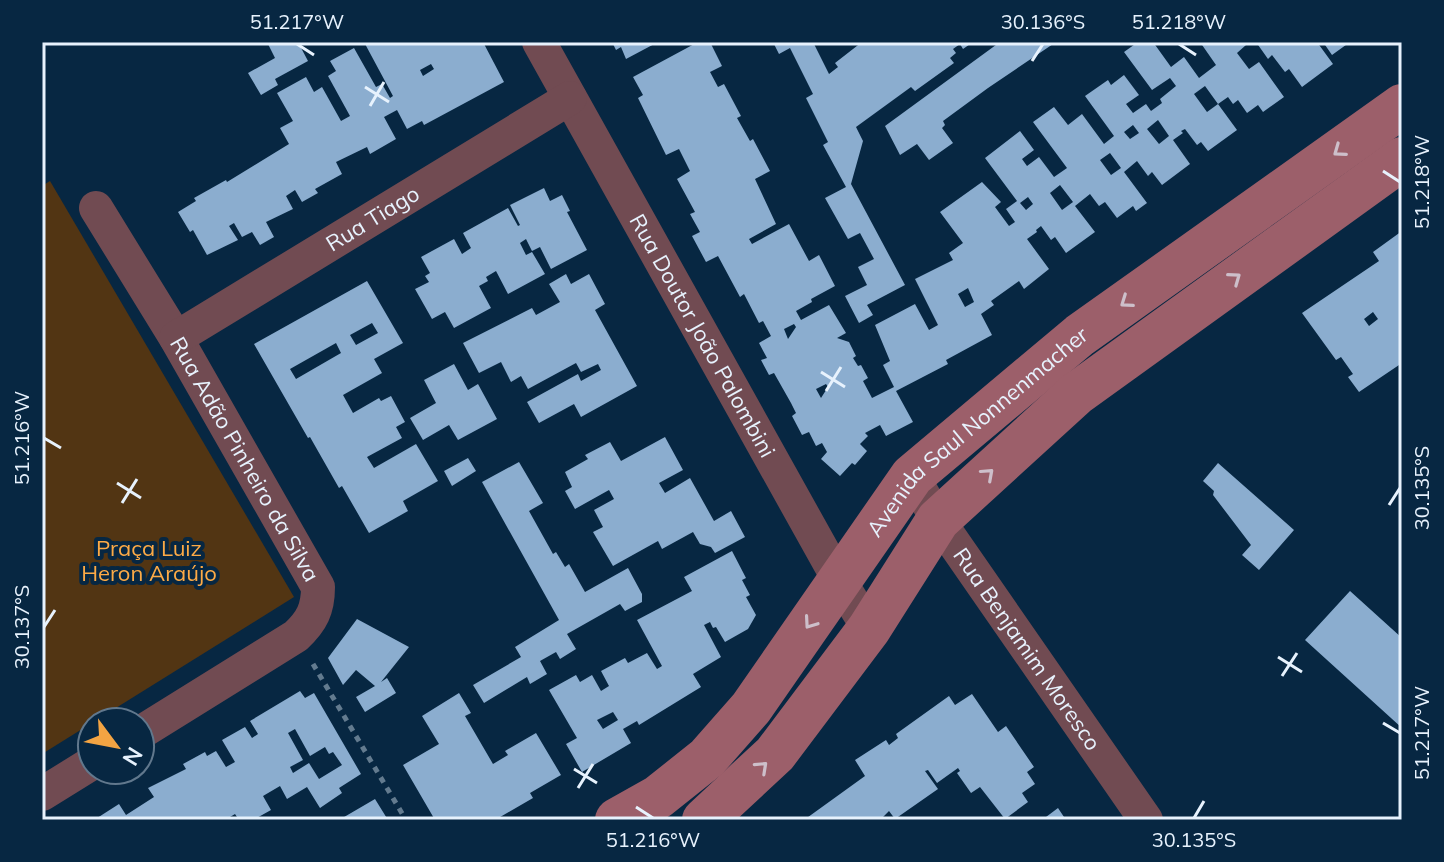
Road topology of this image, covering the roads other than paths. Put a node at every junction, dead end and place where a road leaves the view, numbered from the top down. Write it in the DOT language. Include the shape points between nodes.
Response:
graph roads {
  1 [pos="539,42"];
  2 [pos="570,98"];
  3 [pos="1388,116"];
  4 [pos="1400,160"];
  5 [pos="96,208"];
  6 [pos="176,338"];
  7 [pos="912,476"];
  8 [pos="938,520"];
  9 [pos="839,580"];
  10 [pos="869,629"];
  11 [pos="156,723"];
  12 [pos="76,773"];
  13 [pos="42,794"];
  14 [pos="665,808"];
  15 [pos="617,820"];
  16 [pos="704,820"];
  17 [pos="1146,820"];
  1 -- 2 [label="street, Rua Doutor João Palombini"];
  2 -- 6 [label="street, Rua Tiago"];
  2 -- 9 [label="street, Rua Doutor João Palombini"];
  3 -- 4 [label="street"];
  3 -- 7 [label="street, Avenida Saul Nonnenmacher, one-way" via="1080,335"];
  8 -- 4 [label="street, Avenida Saul Nonnenmacher, one-way" via="1076,394"];
  5 -- 6 [label="street, Rua Adão Pinheiro da Silva"];
  6 -- 11 [label="street, Rua Adão Pinheiro da Silva" via="318,587 318,605 296,636"];
  7 -- 8 [label="street, Rua Benjamim Moresco"];
  7 -- 9 [label="street, Avenida Saul Nonnenmacher"];
  8 -- 10 [label="street, Avenida Saul Nonnenmacher"];
  8 -- 17 [label="street, Rua Benjamim Moresco"];
  9 -- 10 [label="street, Rua Doutor João Palombini"];
  9 -- 14 [label="street, Avenida Saul Nonnenmacher, one-way" via="751,708"];
  16 -- 10 [label="street, Avenida Saul Nonnenmacher, one-way" via="775,754"];
  12 -- 13 [label="street"];
  14 -- 15 [label="street, Avenida Saul Nonnenmacher"];
}
